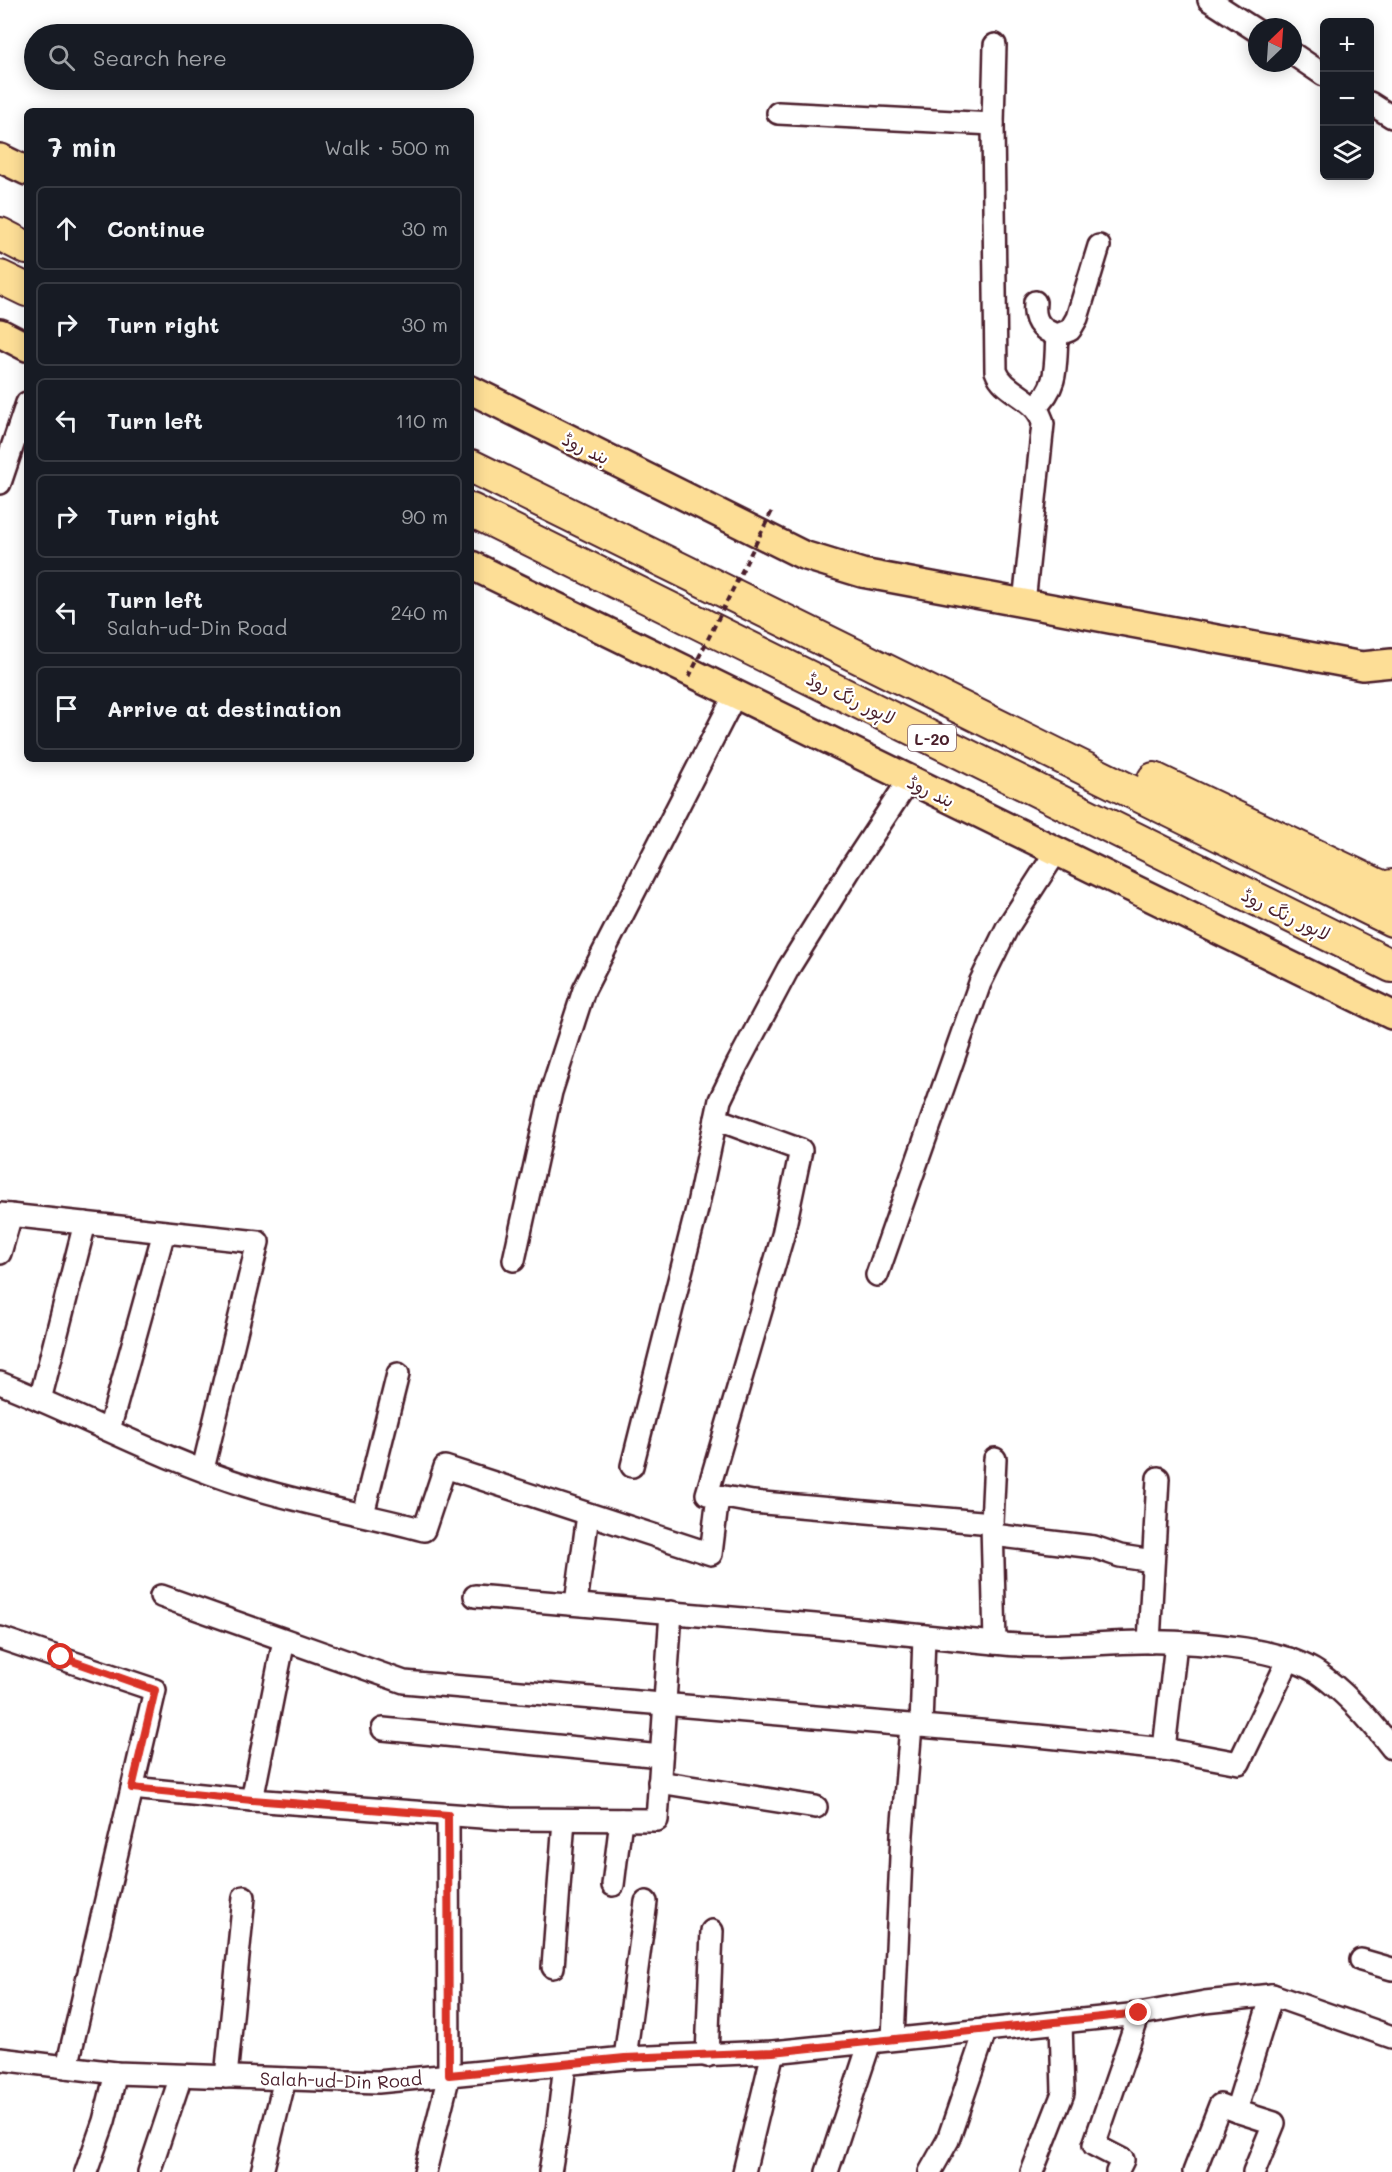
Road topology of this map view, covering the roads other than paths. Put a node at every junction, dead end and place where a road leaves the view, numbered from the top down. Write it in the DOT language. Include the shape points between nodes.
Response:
graph roads {
  1 [pos="1209,0"];
  2 [pos="1248,25"];
  3 [pos="995,45"];
  4 [pos="1302,60"];
  5 [pos="1320,72"];
  6 [pos="1374,106"];
  7 [pos="778,113"];
  8 [pos="1392,117"];
  9 [pos="993,124"];
  10 [pos="0,158"];
  11 [pos="24,170"];
  12 [pos="0,234"];
  13 [pos="24,246"];
  14 [pos="1099,246"];
  15 [pos="0,277"];
  16 [pos="24,289"];
  17 [pos="1035,302"];
  18 [pos="0,333"];
  19 [pos="1057,335"];
  20 [pos="24,345"];
  21 [pos="474,391"];
  22 [pos="1035,407"];
  23 [pos="24,412"];
  24 [pos="474,467"];
  25 [pos="0,483"];
  26 [pos="474,511"];
  27 [pos="474,566"];
  28 [pos="1024,603"];
  29 [pos="846,651"];
  30 [pos="1392,663"];
  31 [pos="1362,666"];
  32 [pos="1392,684"];
  33 [pos="735,695"];
  34 [pos="909,780"];
  35 [pos="1056,852"];
  36 [pos="1392,886"];
  37 [pos="1392,920"];
  38 [pos="1392,966"];
  39 [pos="1392,1015"];
  40 [pos="716,1119"];
  41 [pos="6,1214"];
  42 [pos="85,1223"];
  43 [pos="164,1232"];
  44 [pos="0,1252"];
  45 [pos="514,1260"];
  46 [pos="877,1275"];
  47 [pos="398,1374"];
  48 [pos="0,1383"];
  49 [pos="40,1400"];
  50 [pos="109,1430"];
  51 [pos="995,1460"];
  52 [pos="632,1466"];
  53 [pos="203,1469"];
  54 [pos="1158,1478"];
  55 [pos="718,1496"];
  56 [pos="363,1514"];
  57 [pos="588,1515"];
  58 [pos="992,1529"];
  59 [pos="1153,1561"];
  60 [pos="160,1596"];
  61 [pos="475,1596"];
  62 [pos="576,1603"];
  63 [pos="671,1612"];
  64 [pos="924,1636"];
  65 [pos="0,1638"];
  66 [pos="284,1640"];
  67 [pos="1149,1642"];
  68 [pos="995,1643"];
  69 [pos="1176,1643"];
  70 [pos="1289,1659"];
  71 [pos="665,1705"];
  72 [pos="916,1726"];
  73 [pos="383,1729"];
  74 [pos="1392,1748"];
  75 [pos="1164,1749"];
  76 [pos="662,1756"];
  77 [pos="659,1782"];
  78 [pos="132,1788"];
  79 [pos="252,1800"];
  80 [pos="816,1807"];
  81 [pos="448,1815"];
  82 [pos="564,1820"];
  83 [pos="621,1820"];
  84 [pos="612,1885"];
  85 [pos="244,1897"];
  86 [pos="646,1902"];
  87 [pos="712,1931"];
  88 [pos="1361,1960"];
  89 [pos="554,1967"];
  90 [pos="1392,1970"];
  91 [pos="1272,1995"];
  92 [pos="1139,2013"];
  93 [pos="1062,2022"];
  94 [pos="986,2029"];
  95 [pos="1392,2037"];
  96 [pos="893,2039"];
  97 [pos="870,2042"];
  98 [pos="773,2052"];
  99 [pos="706,2056"];
  100 [pos="625,2058"];
  101 [pos="0,2059"];
  102 [pos="565,2064"];
  103 [pos="67,2067"];
  104 [pos="116,2073"];
  105 [pos="449,2075"];
  106 [pos="181,2076"];
  107 [pos="226,2077"];
  108 [pos="285,2079"];
  109 [pos="1236,2111"];
  110 [pos="86,2172"];
  111 [pos="149,2172"];
  112 [pos="262,2172"];
  113 [pos="425,2172"];
  114 [pos="550,2172"];
  115 [pos="744,2172"];
  116 [pos="827,2172"];
  117 [pos="930,2172"];
  118 [pos="1032,2172"];
  119 [pos="1117,2172"];
  120 [pos="1194,2172"];
  121 [pos="1254,2172"];
  1 -- 2 [label="street"];
  3 -- 9 [label="street"];
  4 -- 5 [label="street"];
  6 -- 8 [label="street"];
  7 -- 9 [label="street"];
  9 -- 22 [label="street" via="996,371 1003,382"];
  10 -- 11 [label="main road"];
  12 -- 13 [label="highway"];
  14 -- 19 [label="street" via="1077,318 1070,330"];
  15 -- 16 [label="highway"];
  17 -- 19 [label="street" via="1038,322"];
  18 -- 20 [label="main road"];
  19 -- 22 [label="street" via="1054,379 1046,398"];
  21 -- 28 [label="main road, بند روڈ" via="803,555 862,573"];
  22 -- 28 [label="street" via="1043,424"];
  23 -- 25 [label="street"];
  24 -- 29 [label="highway, L-20"];
  26 -- 38 [label="highway, لاہور رنگ روڈ / L-20"];
  27 -- 33 [label="main road, بند روڈ"];
  28 -- 31 [label="main road, بند روڈ"];
  29 -- 36 [label="highway" via="977,695 1363,878 1385,888"];
  29 -- 37 [label="highway, L-20"];
  30 -- 31 [label="main road"];
  31 -- 32 [label="main road"];
  33 -- 34 [label="main road, بند روڈ"];
  33 -- 45 [label="street" via="584,990 551,1092"];
  34 -- 35 [label="main road, بند روڈ"];
  34 -- 40 [label="street" via="788,969 720,1100"];
  35 -- 39 [label="main road, بند روڈ"];
  35 -- 46 [label="street" via="1007,928 980,983"];
  40 -- 52 [label="street"];
  40 -- 55 [label="street" via="801,1150 783,1235 706,1494"];
  41 -- 42 [label="street"];
  41 -- 44 [label="street"];
  42 -- 43 [label="street"];
  42 -- 49 [label="street"];
  43 -- 50 [label="street"];
  43 -- 53 [label="street" via="258,1242"];
  47 -- 56 [label="street"];
  48 -- 49 [label="street"];
  49 -- 50 [label="street"];
  50 -- 53 [label="street"];
  51 -- 58 [label="street"];
  53 -- 56 [label="street" via="318,1506"];
  54 -- 59 [label="street"];
  55 -- 57 [label="street" via="711,1554"];
  55 -- 58 [label="street"];
  56 -- 57 [label="street" via="424,1530 445,1467"];
  57 -- 62 [label="street"];
  58 -- 59 [label="street"];
  58 -- 68 [label="street"];
  59 -- 67 [label="street"];
  60 -- 66 [label="street"];
  61 -- 62 [label="street"];
  62 -- 63 [label="street"];
  63 -- 64 [label="street"];
  63 -- 71 [label="street"];
  64 -- 68 [label="street"];
  64 -- 72 [label="street"];
  65 -- 78 [label="street" via="155,1690"];
  66 -- 71 [label="street" via="404,1682"];
  66 -- 79 [label="street"];
  67 -- 68 [label="street" via="1026,1647"];
  67 -- 69 [label="street"];
  69 -- 70 [label="street" via="1214,1644"];
  69 -- 75 [label="street"];
  70 -- 74 [label="street" via="1318,1673 1350,1700"];
  70 -- 75 [label="street" via="1239,1763"];
  71 -- 72 [label="street"];
  71 -- 76 [label="street"];
  72 -- 75 [label="street"];
  72 -- 96 [label="street" via="902,1834"];
  73 -- 76 [label="street"];
  76 -- 77 [label="street"];
  77 -- 80 [label="street"];
  77 -- 83 [label="street" via="657,1820"];
  78 -- 79 [label="street"];
  78 -- 103 [label="street"];
  79 -- 81 [label="street"];
  81 -- 82 [label="street"];
  81 -- 105 [label="street"];
  82 -- 83 [label="street"];
  82 -- 89 [label="street"];
  83 -- 84 [label="street"];
  85 -- 107 [label="street"];
  86 -- 100 [label="street"];
  87 -- 99 [label="street"];
  88 -- 90 [label="street"];
  91 -- 92 [label="street, Salah-ud-Din Road"];
  91 -- 95 [label="street, Salah-ud-Din Road"];
  91 -- 109 [label="street"];
  92 -- 93 [label="street, Salah-ud-Din Road"];
  92 -- 119 [label="street" via="1095,2145 1123,2160"];
  93 -- 94 [label="street, Salah-ud-Din Road"];
  93 -- 118 [label="street" via="1063,2093"];
  94 -- 96 [label="street, Salah-ud-Din Road"];
  94 -- 117 [label="street" via="948,2140"];
  96 -- 97 [label="street, Salah-ud-Din Road"];
  97 -- 98 [label="street, Salah-ud-Din Road"];
  97 -- 116 [label="street"];
  98 -- 99 [label="street, Salah-ud-Din Road"];
  98 -- 115 [label="street"];
  99 -- 100 [label="street, Salah-ud-Din Road"];
  100 -- 102 [label="street, Salah-ud-Din Road"];
  101 -- 103 [label="street, Salah-ud-Din Road"];
  102 -- 105 [label="street, Salah-ud-Din Road"];
  102 -- 114 [label="street"];
  103 -- 104 [label="street, Salah-ud-Din Road"];
  104 -- 106 [label="street, Salah-ud-Din Road"];
  104 -- 110 [label="street"];
  105 -- 108 [label="street, Salah-ud-Din Road" via="378,2082"];
  105 -- 113 [label="street"];
  106 -- 107 [label="street, Salah-ud-Din Road"];
  106 -- 111 [label="street"];
  107 -- 108 [label="street, Salah-ud-Din Road"];
  108 -- 112 [label="street"];
  109 -- 120 [label="street" via="1220,2105"];
  109 -- 121 [label="street" via="1274,2123"];
}
